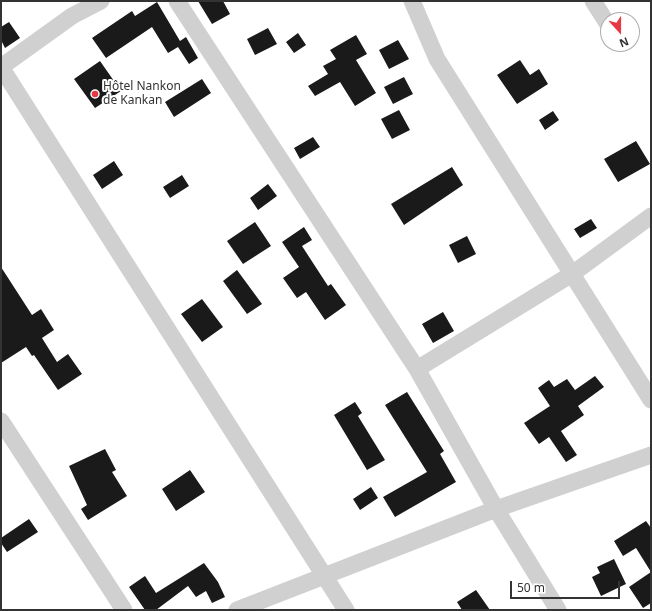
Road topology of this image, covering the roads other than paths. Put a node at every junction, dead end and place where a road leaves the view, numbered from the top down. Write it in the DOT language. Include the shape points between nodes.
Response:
graph roads {
  1 [pos="101,1"];
  2 [pos="177,1"];
  3 [pos="412,1"];
  4 [pos="593,1"];
  5 [pos="600,12"];
  6 [pos="1,67"];
  7 [pos="651,216"];
  8 [pos="572,274"];
  9 [pos="417,369"];
  10 [pos="651,399"];
  11 [pos="1,421"];
  12 [pos="651,455"];
  13 [pos="496,509"];
  14 [pos="325,576"];
  15 [pos="124,610"];
  16 [pos="237,610"];
  17 [pos="346,610"];
  18 [pos="558,610"];
  1 -- 6 [label="street" via="72,16"];
  2 -- 9 [label="street"];
  3 -- 8 [label="street" via="437,59"];
  4 -- 5 [label="street"];
  6 -- 14 [label="street"];
  7 -- 8 [label="street"];
  8 -- 9 [label="street"];
  8 -- 10 [label="street"];
  9 -- 13 [label="street"];
  11 -- 15 [label="street"];
  12 -- 13 [label="street"];
  13 -- 14 [label="street"];
  13 -- 18 [label="street"];
  14 -- 16 [label="street"];
  14 -- 17 [label="street"];
}
